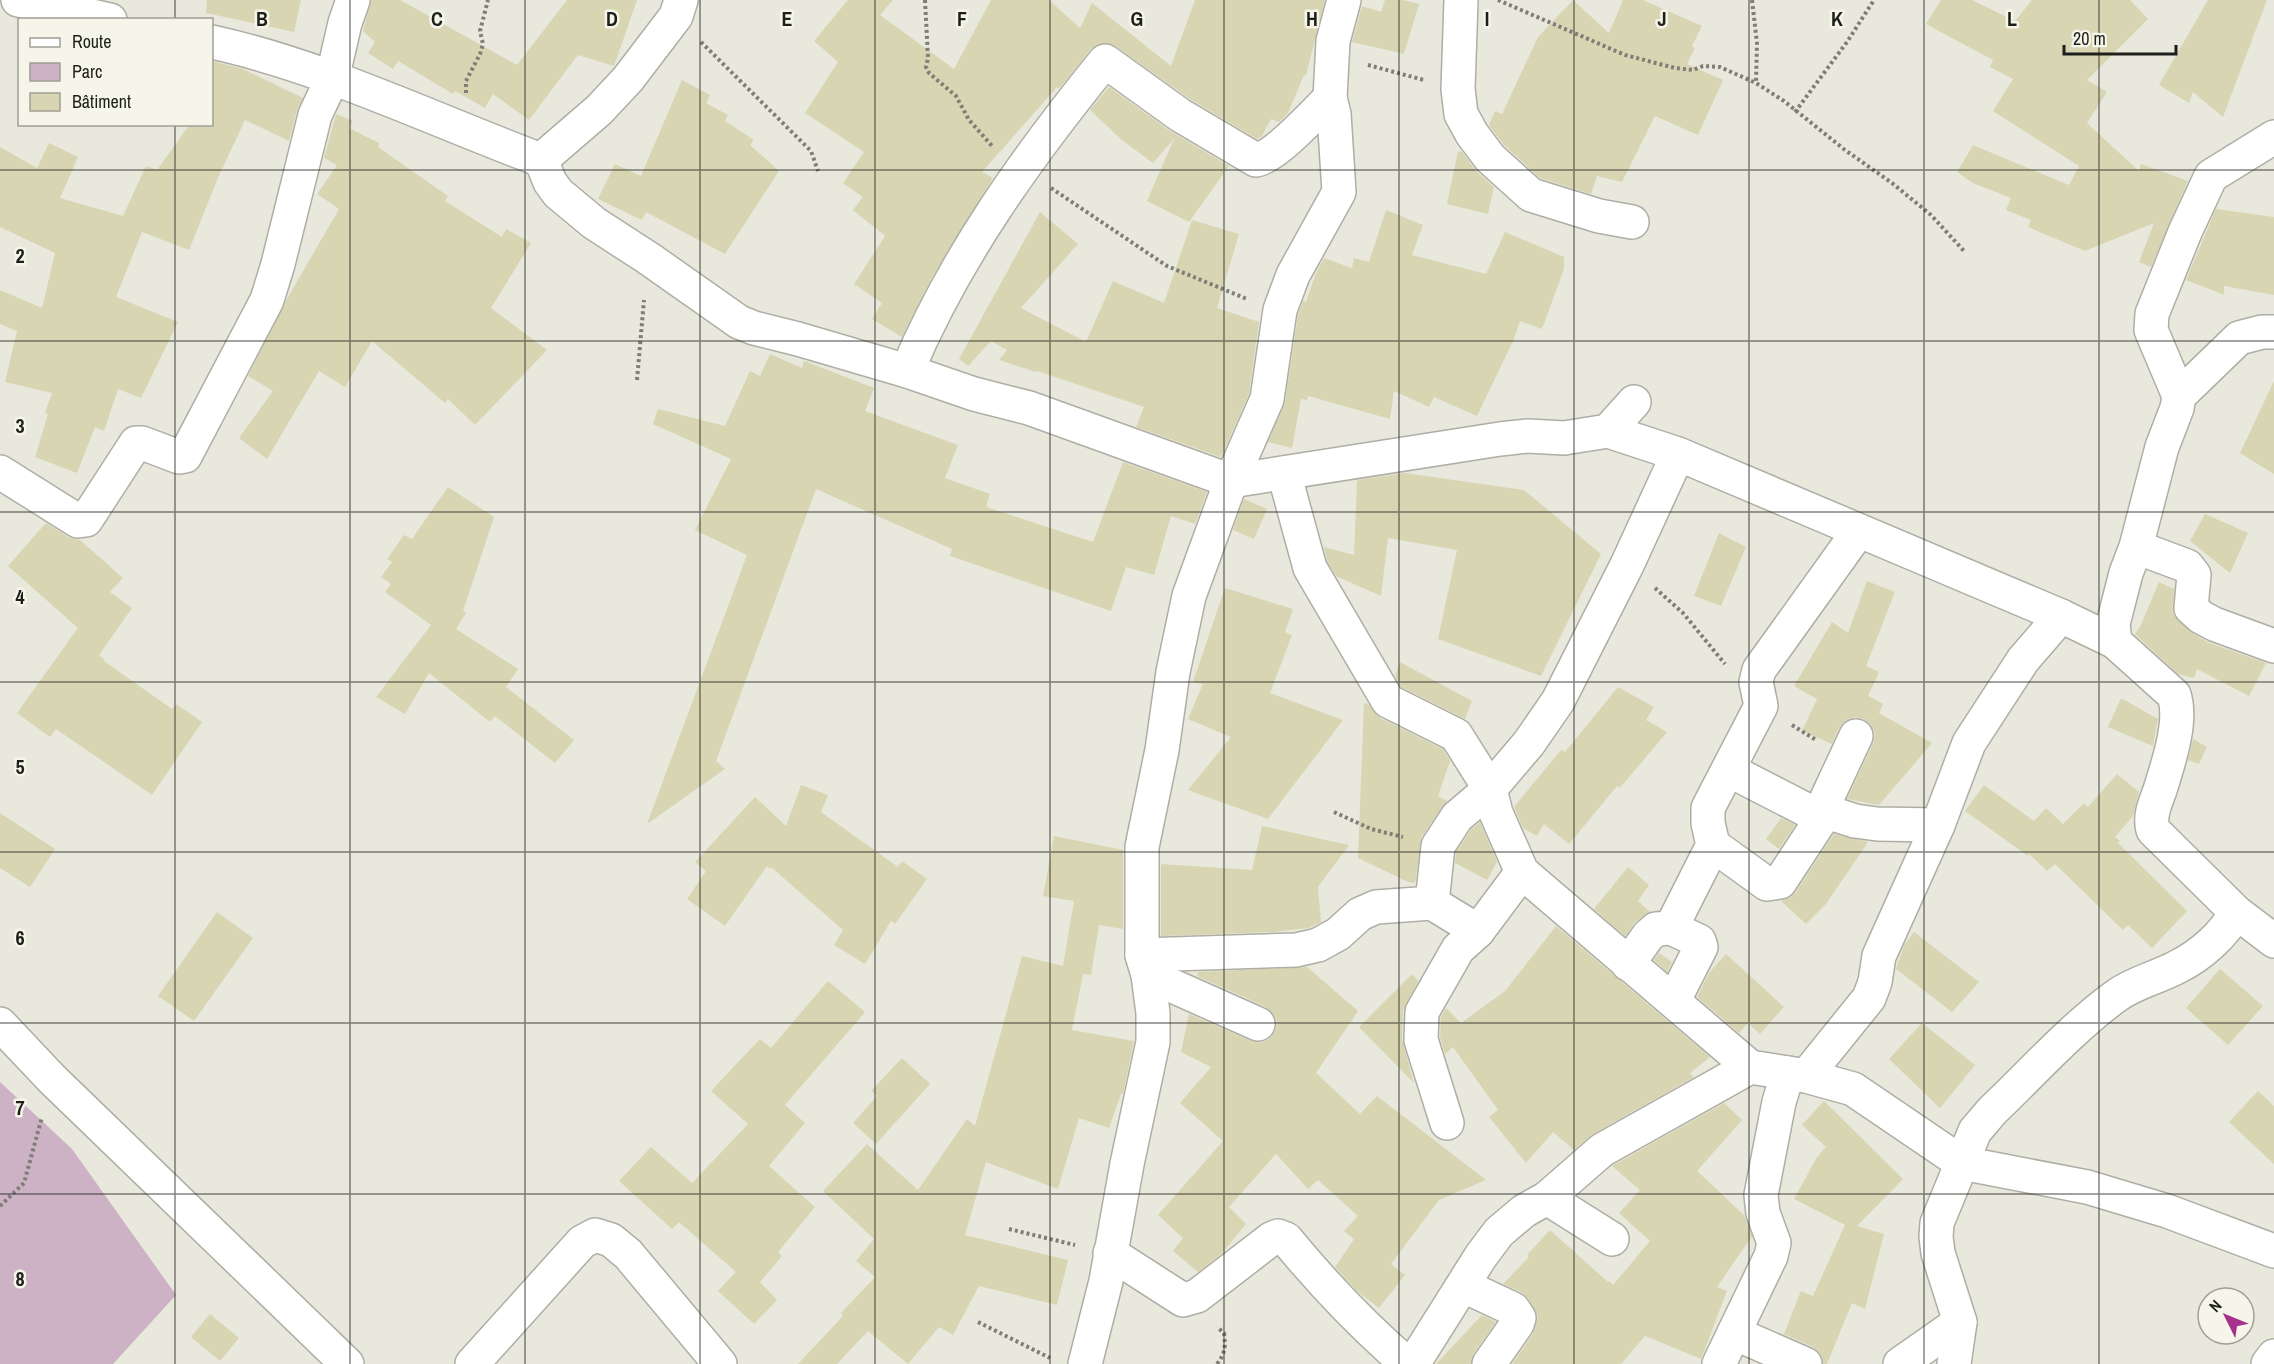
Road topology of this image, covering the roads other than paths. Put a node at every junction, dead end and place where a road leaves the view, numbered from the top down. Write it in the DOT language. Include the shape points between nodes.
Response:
graph roads {
  1 [pos="18,0"];
  2 [pos="353,0"];
  3 [pos="1344,0"];
  4 [pos="1461,0"];
  5 [pos="678,8"];
  6 [pos="101,18"];
  7 [pos="213,42"];
  8 [pos="332,79"];
  9 [pos="1330,98"];
  10 [pos="2274,137"];
  11 [pos="541,160"];
  12 [pos="1632,222"];
  13 [pos="2274,332"];
  14 [pos="907,371"];
  15 [pos="2179,396"];
  16 [pos="1634,402"];
  17 [pos="1608,431"];
  18 [pos="1678,454"];
  19 [pos="0,472"];
  20 [pos="1284,473"];
  21 [pos="1231,481"];
  22 [pos="1858,532"];
  23 [pos="2136,547"];
  24 [pos="2061,616"];
  25 [pos="2115,642"];
  26 [pos="2274,646"];
  27 [pos="1856,736"];
  28 [pos="1729,770"];
  29 [pos="1490,789"];
  30 [pos="1823,815"];
  31 [pos="1938,825"];
  32 [pos="1713,845"];
  33 [pos="1521,872"];
  34 [pos="1432,903"];
  35 [pos="2236,912"];
  36 [pos="1671,928"];
  37 [pos="1478,931"];
  38 [pos="2274,941"];
  39 [pos="1628,964"];
  40 [pos="1145,965"];
  41 [pos="1674,1000"];
  42 [pos="0,1024"];
  43 [pos="1258,1024"];
  44 [pos="1750,1067"];
  45 [pos="1797,1074"];
  46 [pos="1447,1124"];
  47 [pos="1962,1163"];
  48 [pos="1546,1198"];
  49 [pos="1612,1239"];
  50 [pos="2274,1251"];
  51 [pos="1110,1253"];
  52 [pos="1464,1286"];
  53 [pos="1960,1323"];
  54 [pos="1734,1333"];
  55 [pos="2274,1356"];
  56 [pos="347,1364"];
  57 [pos="472,1364"];
  58 [pos="720,1364"];
  59 [pos="1085,1364"];
  60 [pos="1407,1364"];
  61 [pos="1413,1364"];
  62 [pos="1489,1364"];
  63 [pos="1719,1364"];
  64 [pos="1805,1364"];
  65 [pos="1900,1364"];
  66 [pos="1954,1364"];
  67 [pos="2268,1364"];
  1 -- 6 [label="street"];
  2 -- 8 [label="street"];
  3 -- 9 [label="street" via="1333,41"];
  4 -- 12 [label="street" via="1461,114 1490,158 1531,195"];
  5 -- 11 [label="street" via="628,80"];
  7 -- 8 [label="street"];
  8 -- 11 [label="street"];
  8 -- 19 [label="street" via="315,115 267,300 185,456 136,443 86,520 78,521"];
  9 -- 14 [label="street" via="1263,159 1256,160 1180,115 1105,61 1022,168 977,235 923,333"];
  9 -- 21 [label="street" via="1339,192 1293,275 1281,310 1267,399"];
  10 -- 15 [label="street" via="2211,176 2152,314 2151,330"];
  11 -- 14 [label="street" via="558,193 594,223 739,322"];
  13 -- 15 [label="street" via="2239,338"];
  14 -- 21 [label="street" via="1029,408"];
  15 -- 23 [label="street"];
  16 -- 17 [label="street"];
  17 -- 18 [label="street"];
  17 -- 20 [label="street" via="1564,438 1500,439"];
  18 -- 22 [label="street"];
  18 -- 29 [label="street" via="1558,701"];
  20 -- 21 [label="street"];
  20 -- 29 [label="street" via="1310,568 1388,701 1456,735"];
  21 -- 40 [label="street" via="1189,596 1173,672 1142,847"];
  22 -- 24 [label="street"];
  22 -- 28 [label="street" via="1759,670 1756,682 1761,706"];
  23 -- 25 [label="street" via="2113,624"];
  23 -- 26 [label="street" via="2187,567 2194,574 2191,608 2201,617"];
  24 -- 25 [label="street"];
  24 -- 31 [label="street" via="2023,660 1969,743"];
  25 -- 35 [label="street" via="2174,695 2177,705 2168,764 2150,820 2153,830"];
  27 -- 30 [label="street"];
  28 -- 30 [label="street"];
  28 -- 32 [label="street" via="1708,808"];
  29 -- 33 [label="street"];
  29 -- 34 [label="street" via="1457,817 1438,846"];
  30 -- 31 [label="street" via="1877,824"];
  30 -- 32 [label="street" via="1775,884 1767,884"];
  31 -- 45 [label="street" via="1879,956 1869,998"];
  32 -- 36 [label="street"];
  33 -- 37 [label="street"];
  33 -- 39 [label="street"];
  34 -- 37 [label="street"];
  34 -- 40 [label="street" via="1376,907 1318,945 1296,950"];
  35 -- 38 [label="street"];
  35 -- 47 [label="street" via="2227,927 2194,958 2143,980 2116,996 2087,1021 1992,1111 1975,1131"];
  36 -- 39 [label="street" via="1656,929"];
  36 -- 41 [label="street" via="1699,941 1701,947"];
  37 -- 46 [label="street" via="1458,949 1422,1012 1421,1040"];
  39 -- 41 [label="street"];
  40 -- 43 [label="street"];
  40 -- 51 [label="street" via="1154,1042"];
  41 -- 44 [label="street"];
  42 -- 56 [label="street"];
  44 -- 45 [label="street"];
  44 -- 48 [label="street" via="1602,1150"];
  45 -- 47 [label="street" via="1853,1089"];
  45 -- 54 [label="street" via="1779,1102 1761,1195 1762,1212 1774,1244"];
  47 -- 50 [label="street" via="2087,1186"];
  47 -- 53 [label="street" via="1937,1223 1936,1238"];
  48 -- 49 [label="street"];
  48 -- 52 [label="street" via="1499,1232"];
  51 -- 59 [label="street"];
  51 -- 60 [label="street" via="1183,1300 1197,1296 1278,1236 1286,1239 1318,1278"];
  52 -- 61 [label="street"];
  52 -- 62 [label="street" via="1513,1309 1519,1318"];
  53 -- 65 [label="street"];
  53 -- 66 [label="street"];
  54 -- 63 [label="street"];
  54 -- 64 [label="street"];
  55 -- 67 [label="street"];
  57 -- 58 [label="street" via="582,1242 595,1235 611,1240 628,1254"];
}
